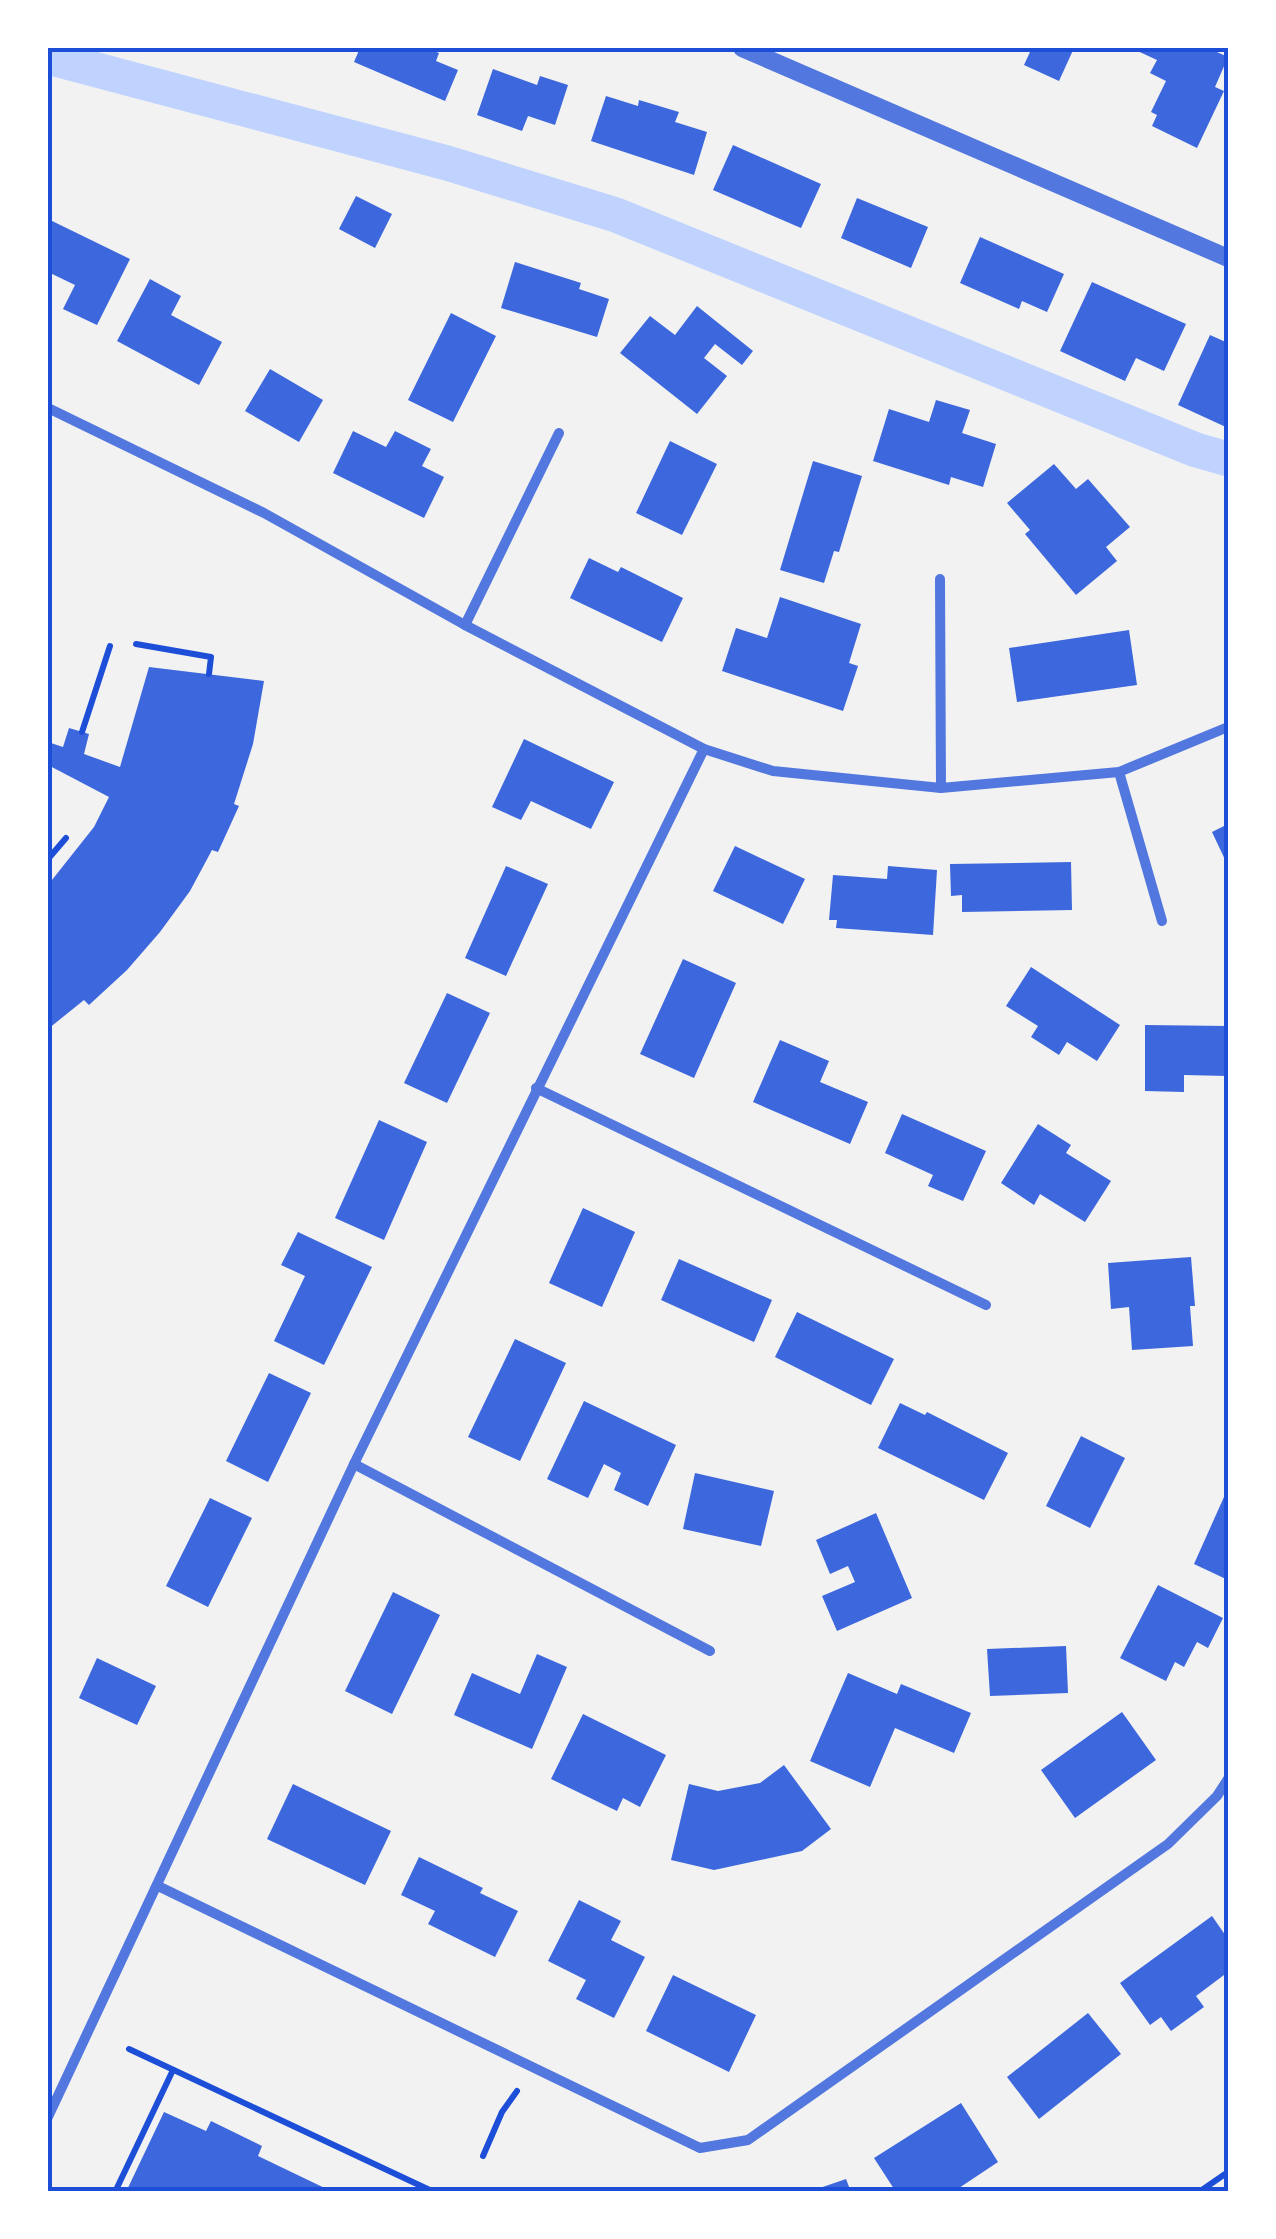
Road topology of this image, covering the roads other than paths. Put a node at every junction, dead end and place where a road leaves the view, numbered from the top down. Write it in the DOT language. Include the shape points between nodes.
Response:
graph roads {
  1 [pos="742,48"];
  2 [pos="1228,256"];
  3 [pos="48,408"];
  4 [pos="560,433"];
  5 [pos="940,579"];
  6 [pos="465,625"];
  7 [pos="1228,727"];
  8 [pos="704,749"];
  9 [pos="1119,772"];
  10 [pos="941,788"];
  11 [pos="1162,922"];
  12 [pos="536,1088"];
  13 [pos="986,1305"];
  14 [pos="354,1464"];
  15 [pos="710,1651"];
  16 [pos="1228,1779"];
  17 [pos="158,1886"];
  18 [pos="48,2117"];
  1 -- 2 [label="street"];
  3 -- 6 [label="street" via="264,513"];
  4 -- 6 [label="street"];
  5 -- 10 [label="street"];
  6 -- 8 [label="street"];
  7 -- 9 [label="street"];
  8 -- 10 [label="street" via="774,771"];
  8 -- 12 [label="street"];
  9 -- 10 [label="street"];
  9 -- 11 [label="street"];
  12 -- 13 [label="street"];
  12 -- 14 [label="street"];
  14 -- 15 [label="street"];
  14 -- 17 [label="street"];
  16 -- 17 [label="street" via="1168,1844 748,2140 700,2148"];
  17 -- 18 [label="street"];
}
